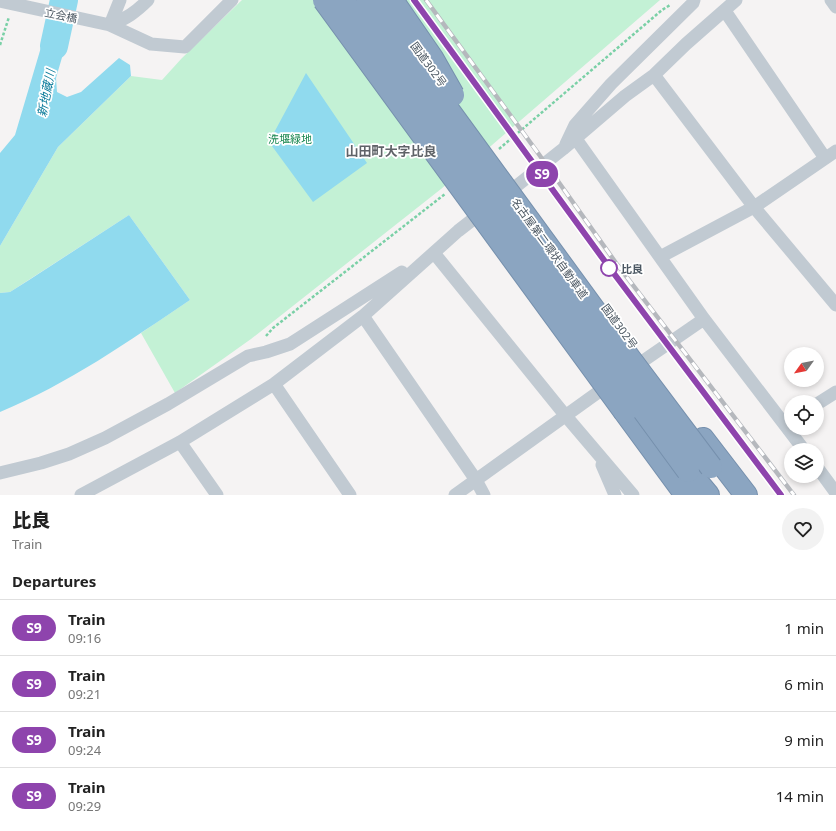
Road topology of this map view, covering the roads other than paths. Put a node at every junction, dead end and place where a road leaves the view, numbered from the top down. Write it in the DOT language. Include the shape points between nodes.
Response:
graph roads {
  1 [pos="120,0"];
  2 [pos="148,0"];
  3 [pos="232,0"];
  4 [pos="324,0"];
  5 [pos="343,0"];
  6 [pos="368,0"];
  7 [pos="382,0"];
  8 [pos="392,0"];
  9 [pos="694,0"];
  10 [pos="736,0"];
  11 [pos="831,0"];
  12 [pos="0,1"];
  13 [pos="836,7"];
  14 [pos="725,11"];
  15 [pos="106,24"];
  16 [pos="654,75"];
  17 [pos="576,139"];
  18 [pos="563,149"];
  19 [pos="836,151"];
  20 [pos="825,158"];
  21 [pos="507,189"];
  22 [pos="754,206"];
  23 [pos="447,242"];
  24 [pos="434,253"];
  25 [pos="660,257"];
  26 [pos="836,305"];
  27 [pos="363,316"];
  28 [pos="704,319"];
  29 [pos="274,384"];
  30 [pos="836,392"];
  31 [pos="824,400"];
  32 [pos="565,415"];
  33 [pos="618,415"];
  34 [pos="784,417"];
  35 [pos="180,442"];
  36 [pos="598,454"];
  37 [pos="0,473"];
  38 [pos="824,477"];
  39 [pos="476,480"];
  40 [pos="836,493"];
  41 [pos="81,495"];
  42 [pos="217,495"];
  43 [pos="350,495"];
  44 [pos="455,495"];
  45 [pos="484,495"];
  46 [pos="615,495"];
  47 [pos="633,495"];
  48 [pos="672,495"];
  49 [pos="686,495"];
  50 [pos="708,495"];
  51 [pos="734,495"];
  52 [pos="746,495"];
  1 -- 15 [label="street"];
  2 -- 15 [label="street" via="126,19"];
  3 -- 15 [label="street, 立会橋" via="185,47 151,44"];
  4 -- 33 [label="highway, bridge" via="491,228 577,367"];
  5 -- 50 [label="highway, 名古屋第二環状自動車道, bridge"];
  6 -- 21 [label="highway, 名古屋第二環状自動車道, bridge"];
  7 -- 52 [label="highway, 国道302号, bridge"];
  8 -- 21 [label="highway, bridge" via="432,58"];
  9 -- 18 [label="street" via="611,84 575,125"];
  10 -- 14 [label="street"];
  11 -- 13 [label="street"];
  12 -- 15 [label="street, 立会橋"];
  14 -- 16 [label="street"];
  14 -- 20 [label="street"];
  16 -- 17 [label="street"];
  16 -- 22 [label="street"];
  17 -- 18 [label="street"];
  17 -- 25 [label="street"];
  18 -- 23 [label="street"];
  19 -- 20 [label="street"];
  20 -- 22 [label="street"];
  21 -- 51 [label="highway, 名古屋第二環状自動車道, bridge" via="630,359"];
  22 -- 25 [label="street"];
  22 -- 26 [label="street"];
  23 -- 24 [label="street"];
  23 -- 37 [label="street" via="290,344 248,356 105,438 69,454"];
  24 -- 27 [label="street"];
  24 -- 32 [label="street"];
  25 -- 28 [label="street"];
  27 -- 29 [label="street"];
  27 -- 39 [label="street"];
  28 -- 32 [label="street"];
  28 -- 34 [label="street"];
  29 -- 35 [label="street"];
  29 -- 43 [label="street"];
  30 -- 31 [label="street"];
  32 -- 36 [label="street"];
  32 -- 39 [label="street"];
  33 -- 48 [label="highway"];
  33 -- 49 [label="highway"];
  35 -- 41 [label="street"];
  35 -- 42 [label="street"];
  36 -- 46 [label="street"];
  36 -- 47 [label="street"];
  38 -- 40 [label="street"];
  39 -- 44 [label="street"];
  39 -- 45 [label="street"];
}
